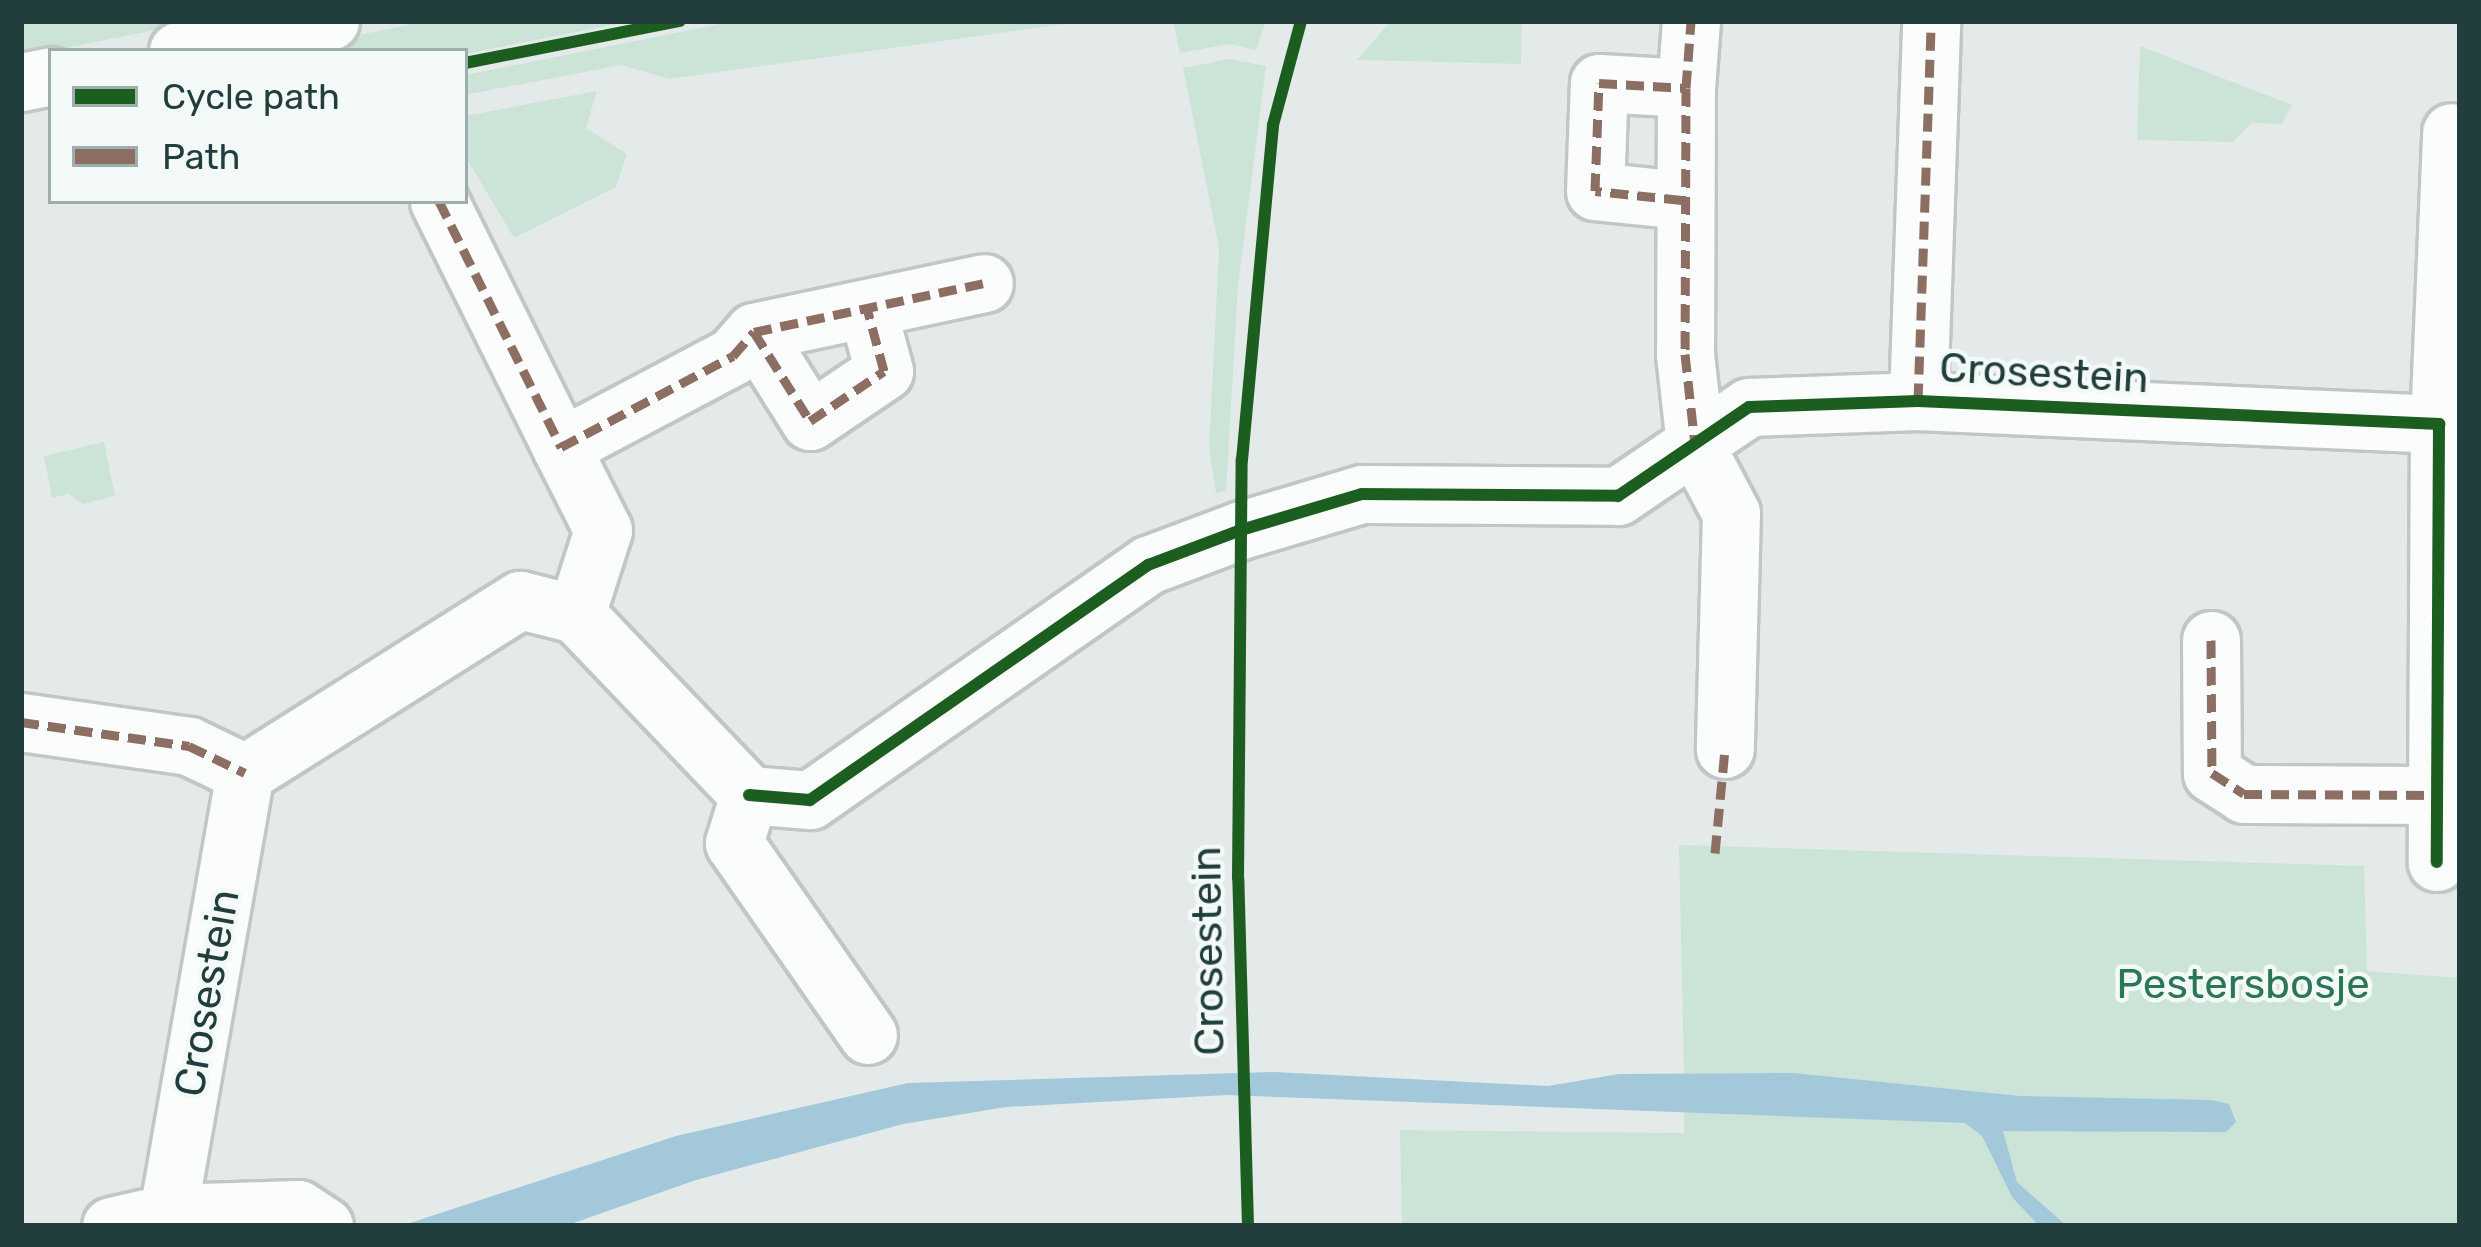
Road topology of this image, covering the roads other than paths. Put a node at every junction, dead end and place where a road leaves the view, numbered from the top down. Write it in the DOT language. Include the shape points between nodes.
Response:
graph roads {
  1 [pos="330,21"];
  2 [pos="1691,21"];
  3 [pos="1931,21"];
  4 [pos="193,48"];
  5 [pos="1686,88"];
  6 [pos="2451,131"];
  7 [pos="1682,200"];
  8 [pos="441,204"];
  9 [pos="984,283"];
  10 [pos="867,308"];
  11 [pos="754,332"];
  12 [pos="1918,400"];
  13 [pos="2438,424"];
  14 [pos="1694,445"];
  15 [pos="561,447"];
  16 [pos="576,614"];
  17 [pos="2211,640"];
  18 [pos="21,722"];
  19 [pos="1725,749"];
  20 [pos="245,773"];
  21 [pos="749,795"];
  22 [pos="2440,795"];
  23 [pos="2437,862"];
  24 [pos="868,1035"];
  25 [pos="168,1213"];
  26 [pos="111,1226"];
  27 [pos="324,1226"];
  1 -- 4 [label="street"];
  2 -- 5 [label="street"];
  3 -- 12 [label="street, Crosestein"];
  5 -- 7 [label="street"];
  5 -- 7 [label="street" via="1599,83 1595,191"];
  6 -- 13 [label="street"];
  7 -- 14 [label="street"];
  8 -- 15 [label="street"];
  9 -- 10 [label="street"];
  10 -- 11 [label="street"];
  10 -- 11 [label="street" via="884,371 810,421"];
  11 -- 15 [label="street" via="734,356"];
  12 -- 13 [label="street, Crosestein"];
  12 -- 14 [label="street, Crosestein" via="1748,407"];
  13 -- 22 [label="street"];
  14 -- 19 [label="street" via="1731,512"];
  14 -- 21 [label="street, Crosestein" via="1618,496 1362,494 1241,530 1148,566 810,800"];
  15 -- 16 [label="street" via="603,530"];
  16 -- 20 [label="street" via="520,600"];
  16 -- 21 [label="street"];
  17 -- 22 [label="street" via="2212,772 2243,794"];
  18 -- 20 [label="street" via="189,746"];
  20 -- 25 [label="street, Crosestein"];
  21 -- 24 [label="street" via="734,843"];
  22 -- 23 [label="street"];
  25 -- 26 [label="street"];
  25 -- 27 [label="street" via="298,1209"];
}
